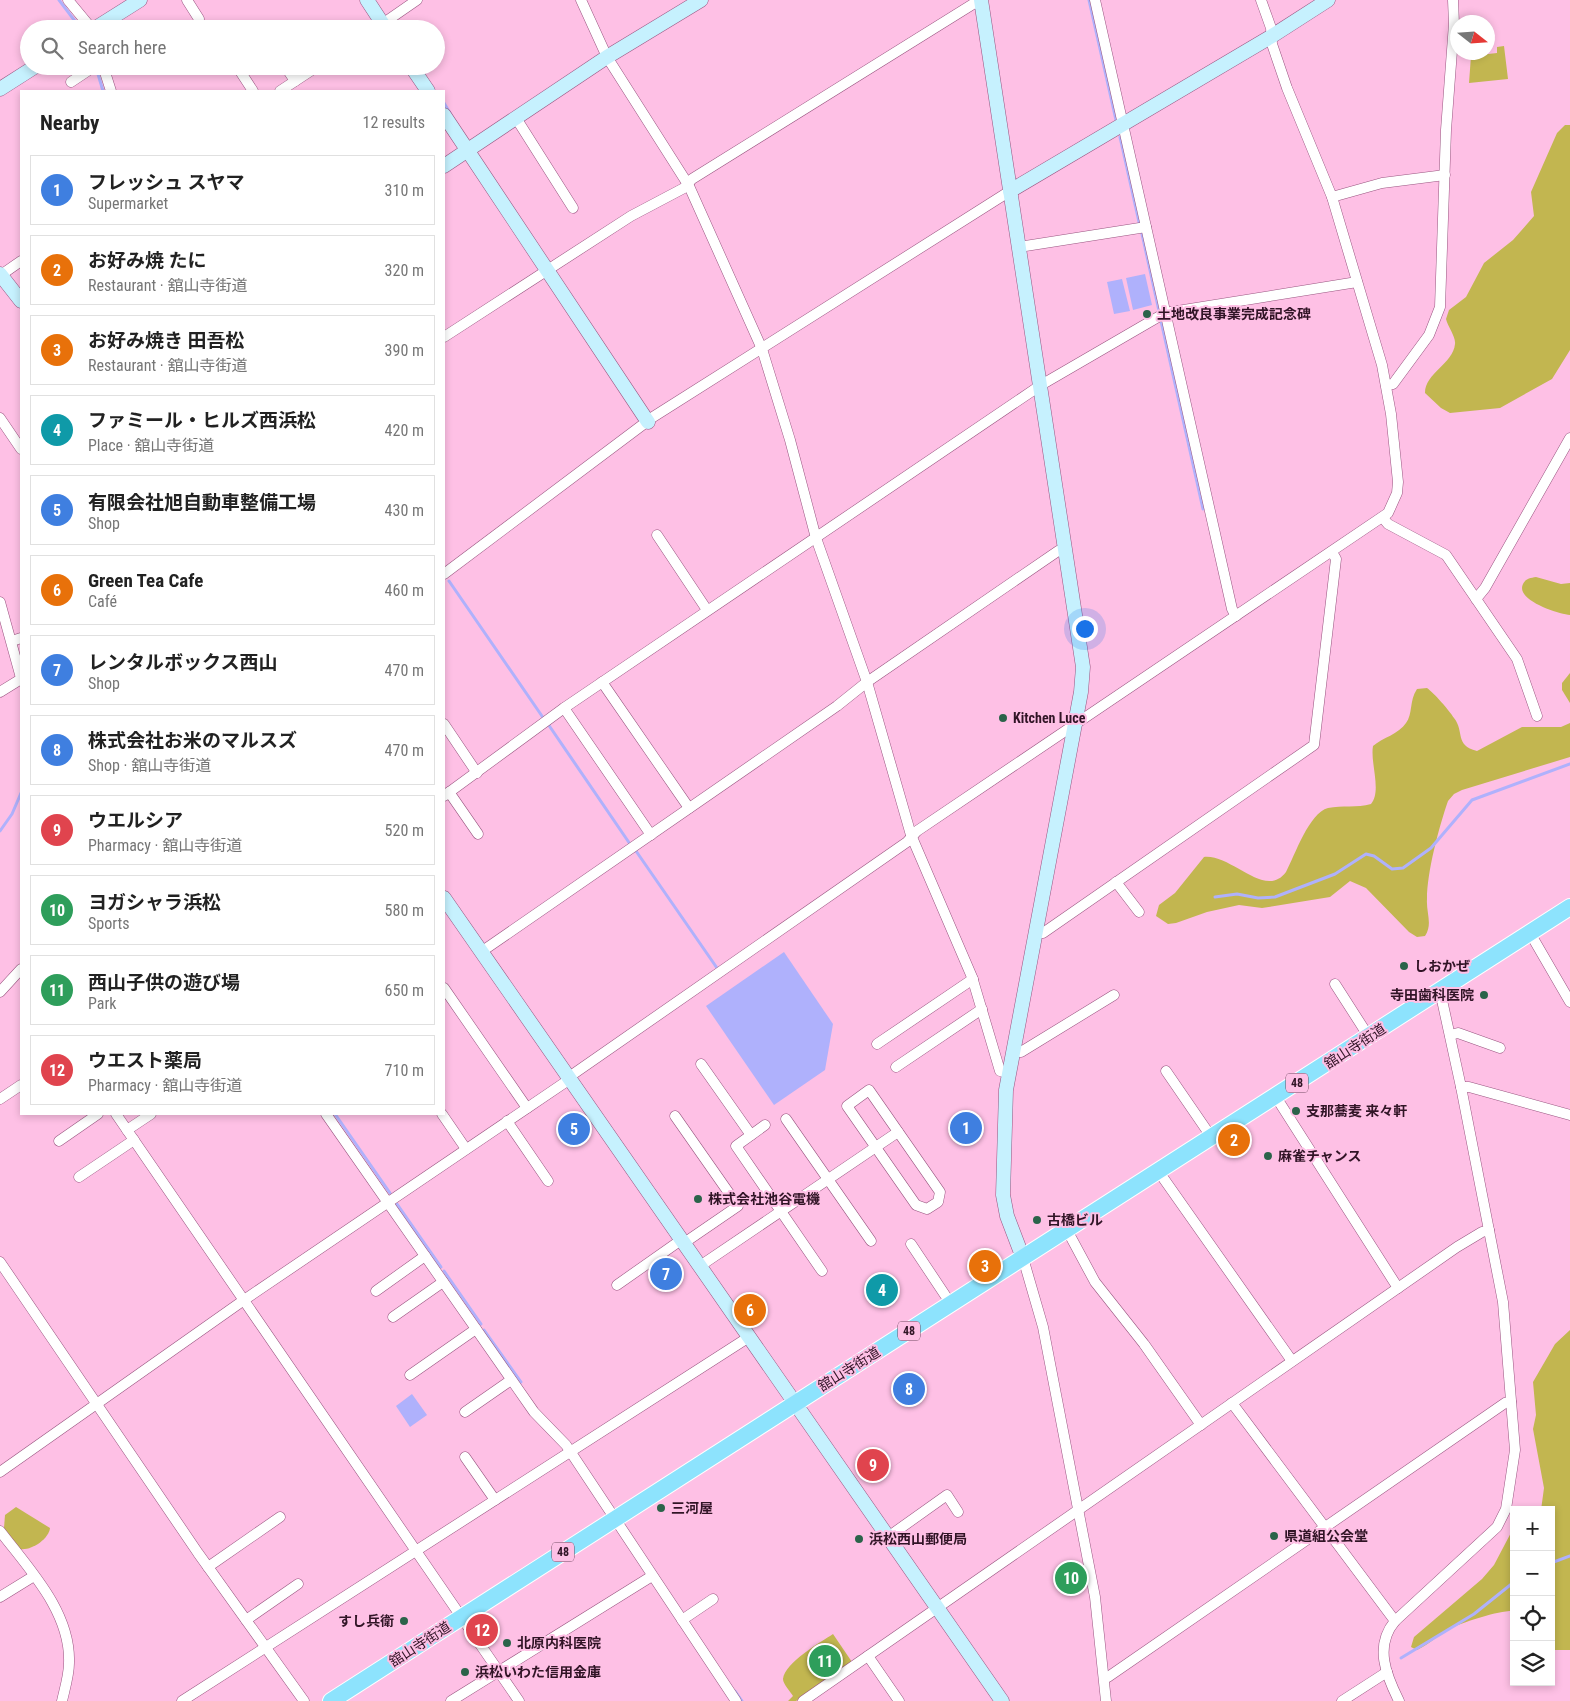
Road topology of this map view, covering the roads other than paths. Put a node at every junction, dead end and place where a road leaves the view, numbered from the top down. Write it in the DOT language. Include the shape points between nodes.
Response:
graph roads {
  1 [pos="68,0"];
  2 [pos="140,0"];
  3 [pos="187,0"];
  4 [pos="367,0"];
  5 [pos="417,0"];
  6 [pos="581,0"];
  7 [pos="702,0"];
  8 [pos="1095,0"];
  9 [pos="1261,0"];
  10 [pos="1328,0"];
  11 [pos="1453,0"];
  12 [pos="981,1"];
  13 [pos="200,19"];
  14 [pos="85,20"];
  15 [pos="108,20"];
  16 [pos="378,20"];
  17 [pos="391,20"];
  18 [pos="1272,36"];
  19 [pos="608,57"];
  20 [pos="22,75"];
  21 [pos="82,75"];
  22 [pos="106,75"];
  23 [pos="243,75"];
  24 [pos="291,75"];
  25 [pos="305,75"];
  26 [pos="417,75"];
  27 [pos="71,82"];
  28 [pos="295,82"];
  29 [pos="0,89"];
  30 [pos="111,90"];
  31 [pos="252,90"];
  32 [pos="282,90"];
  33 [pos="427,90"];
  34 [pos="445,117"];
  35 [pos="516,118"];
  36 [pos="1123,124"];
  37 [pos="467,150"];
  38 [pos="445,165"];
  39 [pos="1444,175"];
  40 [pos="688,184"];
  41 [pos="1010,191"];
  42 [pos="1332,198"];
  43 [pos="572,208"];
  44 [pos="1146,227"];
  45 [pos="1019,247"];
  46 [pos="20,262"];
  47 [pos="547,270"];
  48 [pos="0,274"];
  49 [pos="1357,282"];
  50 [pos="20,300"];
  51 [pos="1165,313"];
  52 [pos="445,336"];
  53 [pos="762,349"];
  54 [pos="1040,385"];
  55 [pos="1386,385"];
  56 [pos="0,418"];
  57 [pos="648,422"];
  58 [pos="4,431"];
  59 [pos="1570,438"];
  60 [pos="20,448"];
  61 [pos="1383,518"];
  62 [pos="657,536"];
  63 [pos="816,538"];
  64 [pos="1066,550"];
  65 [pos="1332,552"];
  66 [pos="445,572"];
  67 [pos="1476,599"];
  68 [pos="0,602"];
  69 [pos="707,610"];
  70 [pos="1236,616"];
  71 [pos="15,639"];
  72 [pos="0,641"];
  73 [pos="20,672"];
  74 [pos="20,679"];
  75 [pos="602,682"];
  76 [pos="867,682"];
  77 [pos="0,692"];
  78 [pos="564,708"];
  79 [pos="1538,716"];
  80 [pos="1075,723"];
  81 [pos="445,725"];
  82 [pos="477,773"];
  83 [pos="447,794"];
  84 [pos="689,808"];
  85 [pos="478,834"];
  86 [pos="651,835"];
  87 [pos="911,837"];
  88 [pos="1116,882"];
  89 [pos="445,899"];
  90 [pos="1570,907"];
  91 [pos="1140,912"];
  92 [pos="1035,932"];
  93 [pos="1530,933"];
  94 [pos="481,952"];
  95 [pos="20,973"];
  96 [pos="973,979"];
  97 [pos="1335,984"];
  98 [pos="445,989"];
  99 [pos="0,992"];
  100 [pos="1438,993"];
  101 [pos="1114,994"];
  102 [pos="1570,1002"];
  103 [pos="982,1009"];
  104 [pos="1450,1035"];
  105 [pos="1369,1037"];
  106 [pos="877,1044"];
  107 [pos="1500,1048"];
  108 [pos="1013,1050"];
  109 [pos="702,1064"];
  110 [pos="896,1067"];
  111 [pos="1166,1071"];
  112 [pos="1009,1073"];
  113 [pos="569,1078"];
  114 [pos="20,1086"];
  115 [pos="1461,1087"];
  116 [pos="1276,1097"];
  117 [pos="0,1100"];
  118 [pos="527,1108"];
  119 [pos="97,1115"];
  120 [pos="117,1115"];
  121 [pos="150,1115"];
  122 [pos="327,1115"];
  123 [pos="443,1115"];
  124 [pos="1570,1115"];
  125 [pos="676,1116"];
  126 [pos="786,1119"];
  127 [pos="507,1121"];
  128 [pos="765,1125"];
  129 [pos="127,1130"];
  130 [pos="898,1132"];
  131 [pos="751,1135"];
  132 [pos="1212,1138"];
  133 [pos="134,1140"];
  134 [pos="59,1141"];
  135 [pos="876,1147"];
  136 [pos="466,1148"];
  137 [pos="1159,1172"];
  138 [pos="79,1177"];
  139 [pos="828,1179"];
  140 [pos="548,1181"];
  141 [pos="388,1202"];
  142 [pos="781,1211"];
  143 [pos="1068,1230"];
  144 [pos="1489,1230"];
  145 [pos="683,1241"];
  146 [pos="871,1241"];
  147 [pos="911,1244"];
  148 [pos="425,1256"];
  149 [pos="1023,1258"];
  150 [pos="0,1262"];
  151 [pos="700,1266"];
  152 [pos="822,1271"];
  153 [pos="443,1282"];
  154 [pos="617,1285"];
  155 [pos="1398,1288"];
  156 [pos="376,1291"];
  157 [pos="244,1300"];
  158 [pos="951,1304"];
  159 [pos="393,1317"];
  160 [pos="476,1329"];
  161 [pos="749,1337"];
  162 [pos="1292,1361"];
  163 [pos="410,1375"];
  164 [pos="511,1380"];
  165 [pos="1511,1402"];
  166 [pos="98,1403"];
  167 [pos="795,1403"];
  168 [pos="1232,1403"];
  169 [pos="465,1412"];
  170 [pos="1201,1425"];
  171 [pos="570,1452"];
  172 [pos="465,1457"];
  173 [pos="0,1472"];
  174 [pos="495,1500"];
  175 [pos="1077,1511"];
  176 [pos="958,1512"];
  177 [pos="280,1516"];
  178 [pos="616,1518"];
  179 [pos="1324,1528"];
  180 [pos="0,1530"];
  181 [pos="888,1537"];
  182 [pos="417,1550"];
  183 [pos="208,1567"];
  184 [pos="34,1576"];
  185 [pos="652,1576"];
  186 [pos="298,1584"];
  187 [pos="0,1597"];
  188 [pos="713,1599"];
  189 [pos="938,1608"];
  190 [pos="463,1617"];
  191 [pos="246,1620"];
  192 [pos="682,1620"];
  193 [pos="1395,1621"];
  194 [pos="265,1647"];
  195 [pos="868,1656"];
  196 [pos="500,1670"];
  197 [pos="1387,1672"];
  198 [pos="1104,1677"];
  199 [pos="62,1701"];
  200 [pos="182,1701"];
  201 [pos="304,1701"];
  202 [pos="331,1701"];
  203 [pos="452,1701"];
  204 [pos="519,1701"];
  205 [pos="736,1701"];
  206 [pos="803,1701"];
  207 [pos="899,1701"];
  208 [pos="1002,1701"];
  209 [pos="1106,1701"];
  210 [pos="1342,1701"];
  211 [pos="1399,1701"];
  1 -- 14 [label="street"];
  2 -- 15 [label="street"];
  3 -- 13 [label="street"];
  4 -- 16 [label="street"];
  5 -- 17 [label="street"];
  6 -- 19 [label="street"];
  7 -- 19 [label="street"];
  8 -- 36 [label="street"];
  9 -- 18 [label="street"];
  10 -- 18 [label="street"];
  11 -- 39 [label="street"];
  12 -- 40 [label="street"];
  12 -- 41 [label="street"];
  18 -- 36 [label="street"];
  18 -- 42 [label="street" via="1287,88"];
  19 -- 35 [label="street"];
  19 -- 40 [label="street"];
  20 -- 29 [label="street"];
  21 -- 27 [label="street"];
  22 -- 30 [label="street"];
  23 -- 31 [label="street"];
  24 -- 28 [label="street"];
  25 -- 28 [label="street"];
  26 -- 33 [label="street"];
  28 -- 32 [label="street"];
  34 -- 37 [label="street"];
  35 -- 37 [label="street"];
  35 -- 43 [label="street"];
  36 -- 41 [label="street"];
  36 -- 44 [label="street"];
  37 -- 38 [label="street"];
  37 -- 47 [label="street"];
  39 -- 42 [label="street" via="1382,183"];
  39 -- 55 [label="street" via="1440,307 1429,335 1393,384"];
  40 -- 47 [label="street"];
  40 -- 53 [label="street"];
  41 -- 45 [label="street"];
  41 -- 53 [label="street"];
  42 -- 49 [label="street"];
  44 -- 45 [label="street"];
  44 -- 51 [label="street"];
  45 -- 54 [label="street"];
  46 -- 48 [label="street"];
  47 -- 52 [label="street"];
  47 -- 57 [label="street"];
  48 -- 50 [label="street"];
  49 -- 51 [label="street"];
  49 -- 55 [label="street"];
  51 -- 54 [label="street"];
  51 -- 70 [label="street"];
  53 -- 57 [label="street"];
  53 -- 63 [label="street"];
  54 -- 63 [label="street"];
  54 -- 64 [label="street"];
  55 -- 61 [label="street" via="1398,488 1394,504"];
  56 -- 58 [label="street"];
  57 -- 66 [label="street"];
  58 -- 60 [label="street"];
  59 -- 67 [label="street"];
  61 -- 65 [label="street"];
  61 -- 67 [label="street" via="1388,524 1446,555"];
  62 -- 69 [label="street"];
  63 -- 69 [label="street"];
  63 -- 76 [label="street"];
  64 -- 76 [label="street" via="1058,551"];
  64 -- 80 [label="street" via="1084,667"];
  65 -- 70 [label="street"];
  65 -- 88 [label="street" via="1336,559 1314,745"];
  67 -- 79 [label="street" via="1517,659"];
  68 -- 71 [label="street"];
  69 -- 75 [label="street"];
  70 -- 80 [label="street"];
  71 -- 72 [label="street"];
  71 -- 73 [label="street"];
  74 -- 77 [label="street"];
  75 -- 78 [label="street"];
  75 -- 84 [label="street"];
  76 -- 84 [label="street"];
  76 -- 87 [label="street"];
  78 -- 82 [label="street"];
  78 -- 86 [label="street"];
  80 -- 87 [label="street"];
  80 -- 92 [label="street"];
  81 -- 82 [label="street"];
  82 -- 83 [label="street"];
  83 -- 85 [label="street"];
  84 -- 86 [label="street"];
  86 -- 94 [label="street"];
  87 -- 96 [label="street"];
  87 -- 113 [label="street"];
  88 -- 91 [label="street"];
  88 -- 92 [label="street" via="1043,933"];
  89 -- 94 [label="street"];
  90 -- 93 [label="main road, 舘山寺街道 / 48"];
  92 -- 108 [label="street"];
  93 -- 100 [label="main road, 舘山寺街道 / 48"];
  93 -- 102 [label="street"];
  94 -- 113 [label="street"];
  95 -- 99 [label="street"];
  96 -- 103 [label="street"];
  96 -- 106 [label="street"];
  97 -- 105 [label="street"];
  98 -- 118 [label="street"];
  100 -- 104 [label="street"];
  100 -- 105 [label="main road, 舘山寺街道 / 48"];
  101 -- 108 [label="street" via="1022,1052"];
  103 -- 110 [label="street"];
  103 -- 112 [label="street" via="1000,1071"];
  104 -- 107 [label="street" via="1458,1033"];
  104 -- 115 [label="street"];
  105 -- 116 [label="main road, 舘山寺街道 / 48"];
  108 -- 112 [label="street"];
  109 -- 131 [label="street"];
  111 -- 132 [label="street"];
  112 -- 149 [label="street" via="1003,1195 1007,1216"];
  113 -- 118 [label="street"];
  113 -- 145 [label="street"];
  114 -- 117 [label="street"];
  115 -- 124 [label="street"];
  115 -- 144 [label="street"];
  116 -- 132 [label="main road, 舘山寺街道 / 48"];
  116 -- 155 [label="street"];
  118 -- 127 [label="street"];
  119 -- 134 [label="street"];
  120 -- 129 [label="street"];
  121 -- 129 [label="street"];
  122 -- 141 [label="street"];
  123 -- 136 [label="street"];
  125 -- 145 [label="street" via="738,1206"];
  126 -- 139 [label="street"];
  127 -- 136 [label="street"];
  127 -- 140 [label="street"];
  128 -- 131 [label="street"];
  129 -- 133 [label="street"];
  130 -- 135 [label="street"];
  130 -- 135 [label="street" via="869,1090 847,1106"];
  130 -- 135 [label="street" via="940,1192 938,1202 928,1209 916,1205"];
  131 -- 142 [label="street" via="736,1146"];
  132 -- 137 [label="main road, 舘山寺街道 / 48"];
  133 -- 138 [label="street"];
  133 -- 157 [label="street"];
  135 -- 139 [label="street"];
  136 -- 141 [label="street"];
  137 -- 143 [label="main road, 舘山寺街道 / 48"];
  137 -- 162 [label="street"];
  139 -- 142 [label="street"];
  139 -- 146 [label="street"];
  141 -- 148 [label="street"];
  141 -- 157 [label="street"];
  142 -- 151 [label="street"];
  142 -- 152 [label="street"];
  143 -- 149 [label="main road, 舘山寺街道 / 48"];
  143 -- 170 [label="street" via="1095,1282"];
  144 -- 155 [label="street" via="1457,1247"];
  144 -- 165 [label="street" via="1502,1296"];
  145 -- 151 [label="street"];
  145 -- 154 [label="street"];
  147 -- 158 [label="street"];
  148 -- 153 [label="street"];
  148 -- 156 [label="street"];
  149 -- 158 [label="main road, 舘山寺街道 / 48"];
  149 -- 175 [label="street" via="1043,1327"];
  150 -- 166 [label="street"];
  151 -- 161 [label="street"];
  153 -- 159 [label="street"];
  153 -- 160 [label="street"];
  155 -- 162 [label="street"];
  157 -- 166 [label="street"];
  157 -- 182 [label="street"];
  158 -- 167 [label="main road, 舘山寺街道 / 48"];
  160 -- 163 [label="street"];
  160 -- 164 [label="street"];
  161 -- 167 [label="street"];
  161 -- 171 [label="street"];
  162 -- 168 [label="street"];
  164 -- 169 [label="street"];
  164 -- 171 [label="street"];
  165 -- 179 [label="street" via="1505,1403"];
  165 -- 193 [label="street" via="1514,1462 1503,1518"];
  166 -- 173 [label="street"];
  166 -- 183 [label="street"];
  167 -- 178 [label="main road, 舘山寺街道 / 48"];
  167 -- 181 [label="street"];
  168 -- 170 [label="street"];
  168 -- 179 [label="street"];
  170 -- 175 [label="street"];
  171 -- 174 [label="street"];
  171 -- 178 [label="street"];
  172 -- 174 [label="street"];
  174 -- 182 [label="street"];
  175 -- 189 [label="street"];
  175 -- 198 [label="street" via="1095,1597"];
  176 -- 181 [label="street" via="947,1496"];
  177 -- 183 [label="street"];
  178 -- 185 [label="street"];
  178 -- 190 [label="main road, 舘山寺街道 / 48"];
  179 -- 193 [label="street"];
  179 -- 198 [label="street"];
  180 -- 184 [label="street"];
  181 -- 189 [label="street"];
  182 -- 190 [label="street"];
  182 -- 194 [label="street"];
  183 -- 191 [label="street"];
  184 -- 187 [label="street"];
  184 -- 199 [label="street" via="54,1607 66,1634 69,1664"];
  185 -- 192 [label="street"];
  185 -- 196 [label="street"];
  186 -- 191 [label="street"];
  188 -- 192 [label="street"];
  189 -- 195 [label="street"];
  189 -- 208 [label="street"];
  190 -- 196 [label="street"];
  190 -- 202 [label="main road, 舘山寺街道 / 48"];
  191 -- 194 [label="street"];
  192 -- 205 [label="street"];
  193 -- 197 [label="street" via="1384,1643 1383,1660"];
  194 -- 200 [label="street"];
  194 -- 201 [label="street"];
  195 -- 206 [label="street"];
  195 -- 207 [label="street"];
  196 -- 203 [label="street"];
  196 -- 204 [label="street"];
  197 -- 210 [label="street"];
  197 -- 211 [label="street"];
  198 -- 209 [label="street"];
}
